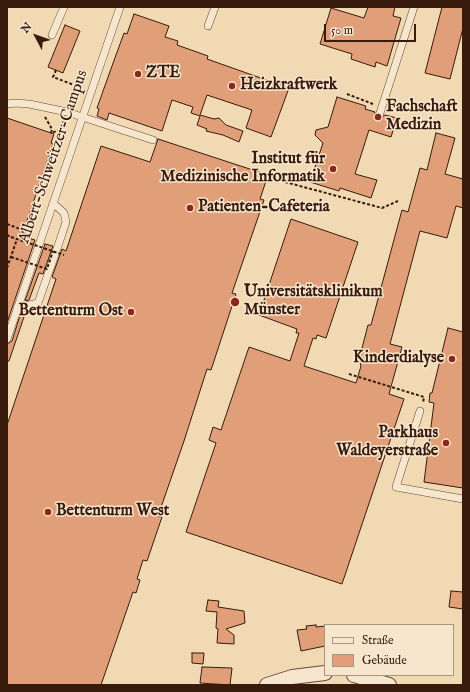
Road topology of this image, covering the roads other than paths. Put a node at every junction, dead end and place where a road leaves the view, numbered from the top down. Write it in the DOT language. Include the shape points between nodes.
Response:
graph roads {
  1 [pos="64,7"];
  2 [pos="120,7"];
  3 [pos="215,7"];
  4 [pos="414,7"];
  5 [pos="208,26"];
  6 [pos="52,35"];
  7 [pos="7,104"];
  8 [pos="380,113"];
  9 [pos="82,117"];
  10 [pos="153,140"];
  11 [pos="53,203"];
  12 [pos="17,308"];
  13 [pos="7,339"];
  14 [pos="420,411"];
  15 [pos="463,499"];
  16 [pos="324,673"];
  17 [pos="358,676"];
  18 [pos="267,685"];
  19 [pos="389,685"];
  1 -- 6 [label="lane"];
  2 -- 9 [label="lane, Albert-Schweitzer-Campus"];
  3 -- 5 [label="lane"];
  4 -- 8 [label="lane"];
  7 -- 9 [label="lane" via="29,104"];
  9 -- 10 [label="lane"];
  9 -- 11 [label="lane, Albert-Schweitzer-Campus"];
  11 -- 12 [label="lane, Albert-Schweitzer-Campus"];
  11 -- 12 [label="lane" via="64,213 66,222 38,303"];
  12 -- 13 [label="lane, Albert-Schweitzer-Campus"];
  14 -- 15 [label="lane" via="396,487"];
  16 -- 18 [label="street" via="292,677"];
  17 -- 19 [label="street"];
}
